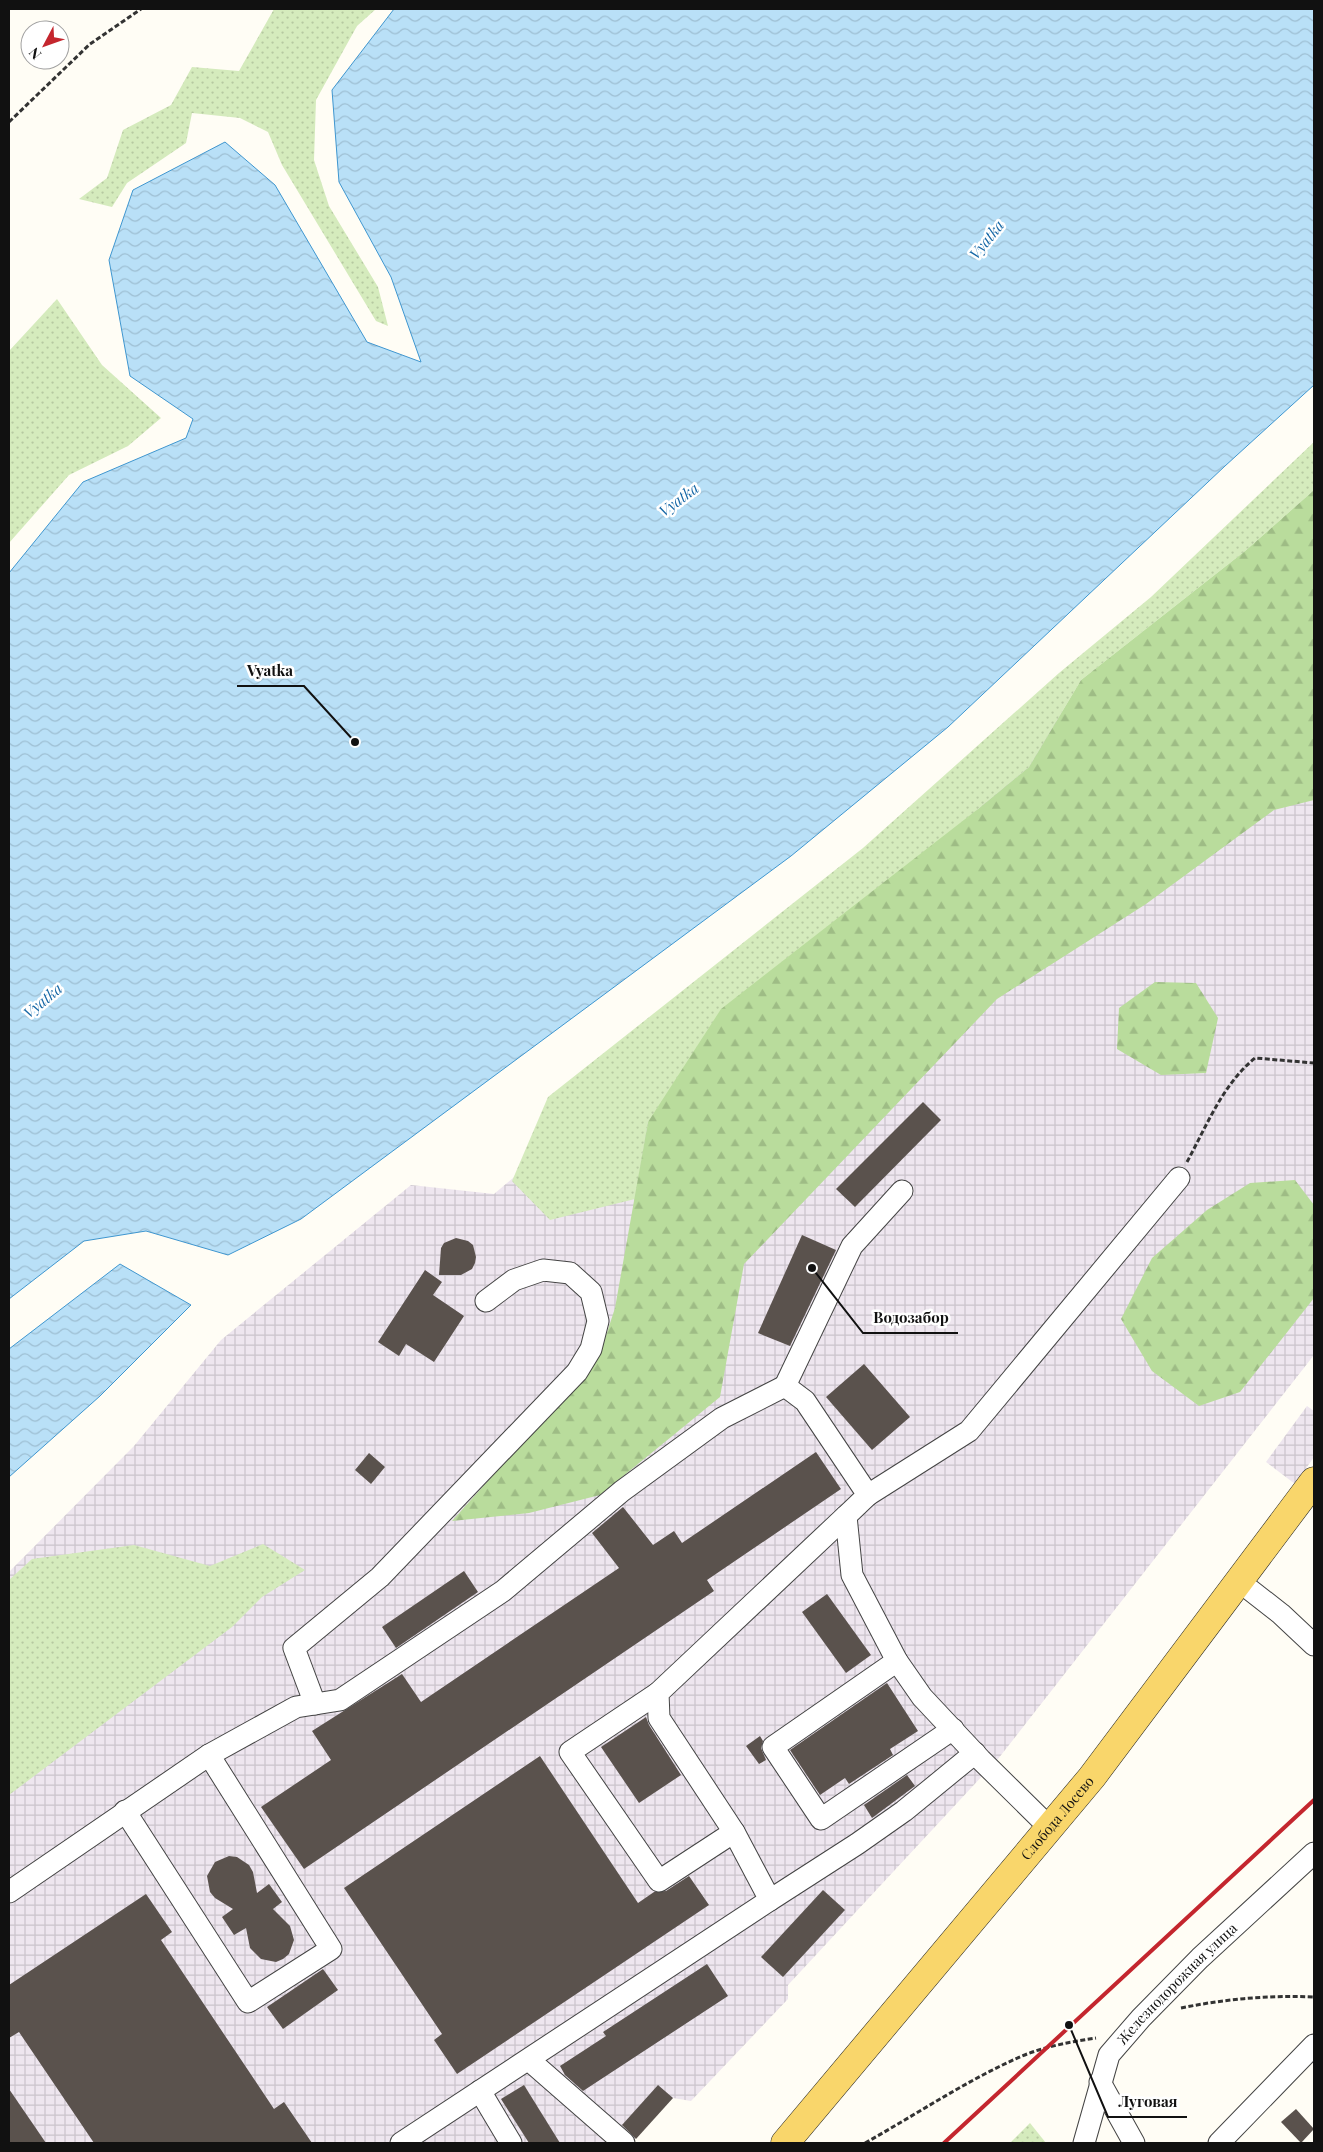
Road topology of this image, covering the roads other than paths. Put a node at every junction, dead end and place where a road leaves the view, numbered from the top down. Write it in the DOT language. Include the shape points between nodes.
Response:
graph roads {
  1 [pos="1179,1178"];
  2 [pos="902,1191"];
  3 [pos="486,1301"];
  4 [pos="785,1386"];
  5 [pos="1314,1481"];
  6 [pos="868,1495"];
  7 [pos="846,1516"];
  8 [pos="1240,1582"];
  9 [pos="1314,1645"];
  10 [pos="896,1661"];
  11 [pos="658,1693"];
  12 [pos="315,1704"];
  13 [pos="953,1729"];
  14 [pos="975,1752"];
  15 [pos="209,1755"];
  16 [pos="125,1810"];
  17 [pos="1050,1828"];
  18 [pos="734,1832"];
  19 [pos="1314,1853"];
  20 [pos="9,1892"];
  21 [pos="770,1900"];
  22 [pos="1314,2045"];
  23 [pos="529,2060"];
  24 [pos="1100,2082"];
  25 [pos="480,2092"];
  26 [pos="401,2143"];
  27 [pos="511,2143"];
  28 [pos="624,2143"];
  29 [pos="785,2143"];
  30 [pos="1084,2143"];
  31 [pos="1134,2143"];
  32 [pos="1219,2143"];
  1 -- 6 [label="street" via="969,1431"];
  2 -- 4 [label="street" via="852,1246"];
  3 -- 12 [label="street" via="514,1280 543,1270 570,1273 591,1292 598,1321 591,1349 577,1372 380,1578 294,1648"];
  4 -- 6 [label="street" via="805,1401"];
  4 -- 12 [label="street" via="714,1424 622,1491 503,1592 340,1700"];
  5 -- 8 [label="main road, Слобода Лосево"];
  6 -- 7 [label="street"];
  7 -- 10 [label="street" via="852,1575"];
  7 -- 11 [label="street"];
  8 -- 9 [label="street"];
  8 -- 17 [label="main road, Слобода Лосево"];
  10 -- 13 [label="street" via="922,1697"];
  10 -- 13 [label="street" via="773,1747 821,1818"];
  11 -- 18 [label="street" via="659,1718"];
  11 -- 18 [label="street" via="570,1752 659,1881"];
  12 -- 15 [label="street" via="296,1707"];
  13 -- 14 [label="street"];
  14 -- 17 [label="street"];
  14 -- 21 [label="street" via="904,1811"];
  15 -- 16 [label="street"];
  15 -- 16 [label="street" via="331,1949 248,2002"];
  16 -- 20 [label="street"];
  17 -- 29 [label="main road, Слобода Лосево"];
  18 -- 21 [label="street"];
  19 -- 24 [label="street, Железнодорожная улица" via="1200,1958 1127,2033 1109,2055"];
  21 -- 23 [label="street"];
  22 -- 32 [label="street"];
  23 -- 25 [label="street"];
  23 -- 28 [label="street"];
  24 -- 30 [label="street, Железнодорожная улица"];
  24 -- 31 [label="street"];
  25 -- 26 [label="street"];
  25 -- 27 [label="street"];
}
